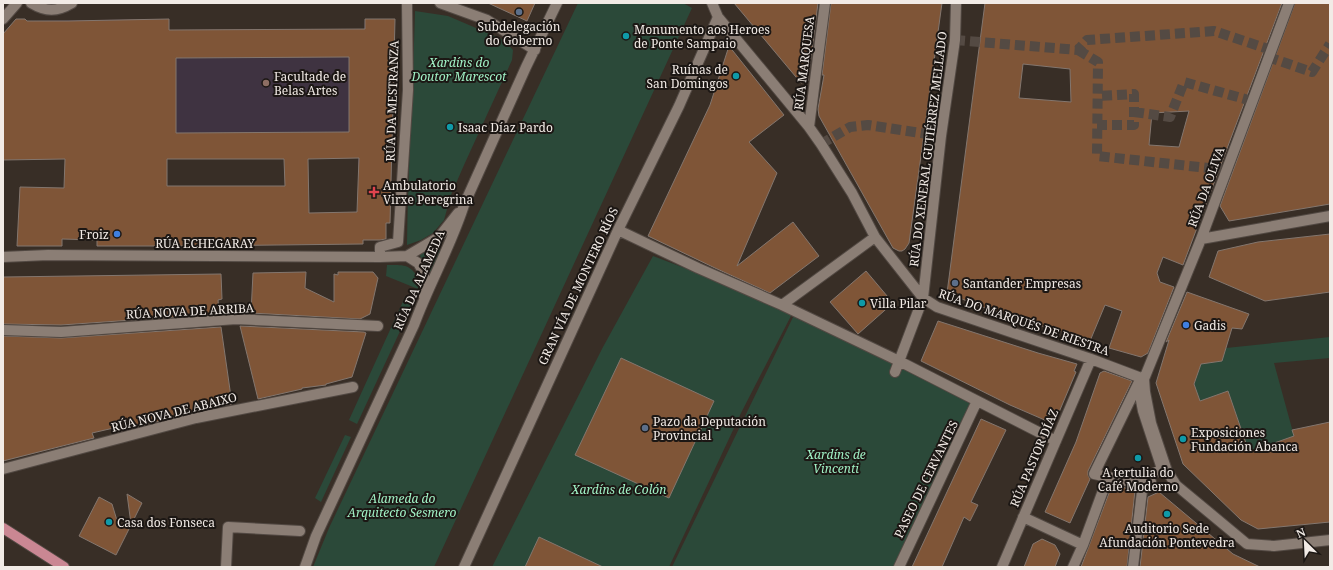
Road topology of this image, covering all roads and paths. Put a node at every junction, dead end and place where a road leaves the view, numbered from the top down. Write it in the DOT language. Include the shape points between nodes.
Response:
graph roads {
  1 [pos="17,3"];
  2 [pos="31,3"];
  3 [pos="72,3"];
  4 [pos="407,3"];
  5 [pos="440,3"];
  6 [pos="557,3"];
  7 [pos="712,3"];
  8 [pos="825,3"];
  9 [pos="956,3"];
  10 [pos="1289,3"];
  11 [pos="718,17"];
  12 [pos="3,19"];
  13 [pos="535,50"];
  14 [pos="808,127"];
  15 [pos="464,205"];
  16 [pos="1330,216"];
  17 [pos="618,230"];
  18 [pos="875,237"];
  19 [pos="1201,239"];
  20 [pos="3,256"];
  21 [pos="407,256"];
  22 [pos="380,257"];
  23 [pos="424,297"];
  24 [pos="923,298"];
  25 [pos="782,305"];
  26 [pos="378,326"];
  27 [pos="3,330"];
  28 [pos="1091,359"];
  29 [pos="899,361"];
  30 [pos="895,372"];
  31 [pos="1144,379"];
  32 [pos="353,387"];
  33 [pos="977,401"];
  34 [pos="1056,441"];
  35 [pos="3,470"];
  36 [pos="1167,471"];
  37 [pos="1108,477"];
  38 [pos="1023,517"];
  39 [pos="3,528"];
  40 [pos="300,531"];
  41 [pos="1330,540"];
  42 [pos="1083,544"];
  43 [pos="64,567"];
  44 [pos="226,567"];
  45 [pos="305,567"];
  46 [pos="464,567"];
  47 [pos="899,567"];
  48 [pos="1002,567"];
  49 [pos="1074,567"];
  50 [pos="1133,567"];
  1 -- 12 [label="street"];
  2 -- 3 [label="street" via="52,10"];
  4 -- 22 [label="street, RÚA DA MESTRANZA" via="408,90 398,242 380,247"];
  5 -- 13 [label="street" via="487,20"];
  6 -- 13 [label="street, RÚA DA ALAMEDA"];
  7 -- 11 [label="street, RÚA DO MARQUÉS DE RIESTRA"];
  8 -- 14 [label="street, RÚA MARQUESA"];
  9 -- 24 [label="street, RÚA DO XENERAL GUTIÉRREZ MELLADO" via="955,40 941,136"];
  10 -- 19 [label="street, RÚA DA OLIVA"];
  11 -- 14 [label="street, RÚA DO MARQUÉS DE RIESTRA"];
  11 -- 17 [label="street, GRAN VÍA DE MONTERO RÍOS" via="679,106"];
  13 -- 15 [label="street, RÚA DA ALAMEDA"];
  14 -- 18 [label="street, RÚA DO MARQUÉS DE RIESTRA" via="852,193"];
  15 -- 21 [label="street, RÚA ECHEGARAY" via="439,237"];
  15 -- 23 [label="street, RÚA DA ALAMEDA" via="432,284"];
  16 -- 19 [label="street"];
  17 -- 25 [label="street"];
  17 -- 46 [label="street, GRAN VÍA DE MONTERO RÍOS"];
  18 -- 24 [label="street, RÚA DO MARQUÉS DE RIESTRA"];
  18 -- 25 [label="street"];
  19 -- 31 [label="street, RÚA DA OLIVA"];
  20 -- 22 [label="street, RÚA ECHEGARAY"];
  21 -- 22 [label="street, RÚA ECHEGARAY"];
  21 -- 23 [label="street" via="418,263 424,272"];
  23 -- 45 [label="street, RÚA DA ALAMEDA" via="414,325 316,536"];
  24 -- 28 [label="street, RÚA DO MARQUÉS DE RIESTRA" via="937,307"];
  24 -- 29 [label="street, RÚA DO XENERAL GUTIÉRREZ MELLADO"];
  25 -- 29 [label="street"];
  26 -- 27 [label="street, RÚA NOVA DE ARRIBA" via="236,319 62,332"];
  28 -- 31 [label="street, RÚA DO MARQUÉS DE RIESTRA"];
  28 -- 34 [label="street, RÚA PASTOR DÍAZ"];
  29 -- 30 [label="street, RÚA DO XENERAL GUTIÉRREZ MELLADO"];
  29 -- 33 [label="street"];
  31 -- 36 [label="street" via="1151,423"];
  32 -- 35 [label="street, RÚA NOVA DE ABAIXO" via="196,418"];
  33 -- 34 [label="street"];
  33 -- 47 [label="street, PASEO DE CERVANTES"];
  34 -- 38 [label="street, RÚA PASTOR DÍAZ"];
  36 -- 41 [label="street" via="1176,485 1247,544 1274,546"];
  36 -- 50 [label="street" via="1147,484 1142,491"];
  37 -- 37 [label="street" via="1094,474 1138,384 1143,410 1162,469 1146,477 1140,484"];
  37 -- 42 [label="street"];
  38 -- 42 [label="street"];
  38 -- 48 [label="street, RÚA PASTOR DÍAZ"];
  39 -- 43 [label="main road"];
  40 -- 44 [label="street" via="228,527"];
  42 -- 49 [label="street"];
}
